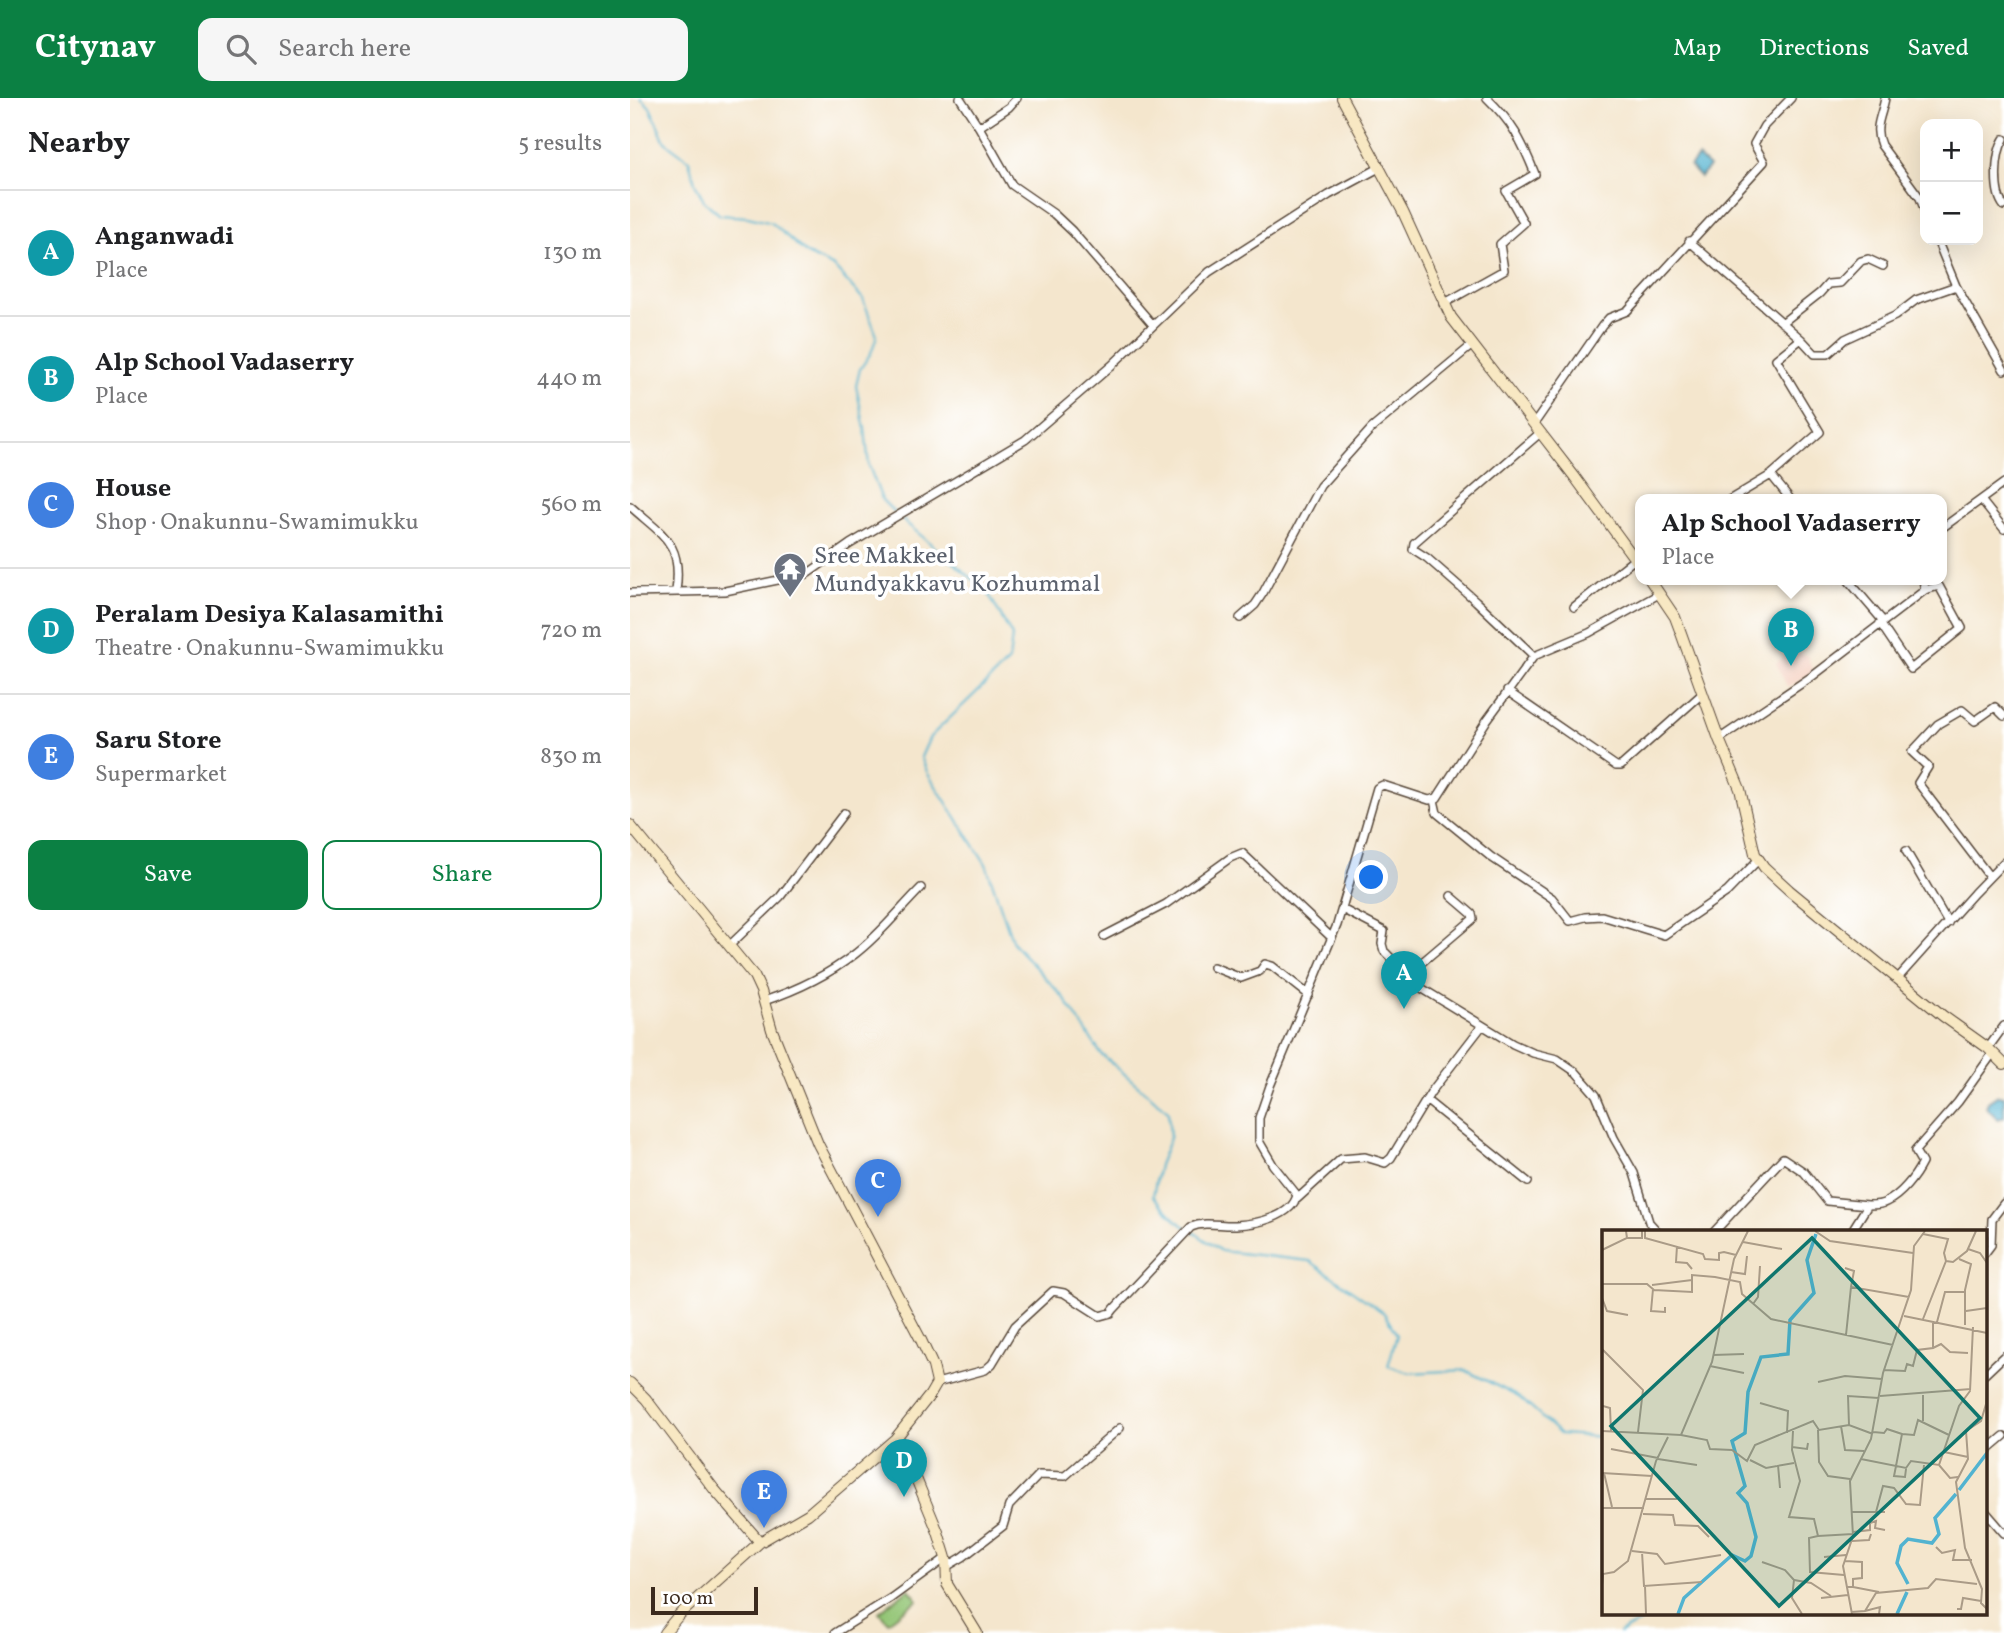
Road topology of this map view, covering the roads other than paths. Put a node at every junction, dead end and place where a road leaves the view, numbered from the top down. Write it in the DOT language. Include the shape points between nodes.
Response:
graph roads {
  1 [pos="960,98"];
  2 [pos="1017,98"];
  3 [pos="1342,98"];
  4 [pos="1487,98"];
  5 [pos="1791,98"];
  6 [pos="1885,98"];
  7 [pos="979,127"];
  8 [pos="2004,139"];
  9 [pos="1379,168"];
  10 [pos="1920,198"];
  11 [pos="2004,206"];
  12 [pos="1689,241"];
  13 [pos="1939,245"];
  14 [pos="1883,266"];
  15 [pos="1956,286"];
  16 [pos="1444,304"];
  17 [pos="1782,323"];
  18 [pos="1153,325"];
  19 [pos="1801,339"];
  20 [pos="1471,346"];
  21 [pos="2004,370"];
  22 [pos="1534,424"];
  23 [pos="1541,433"];
  24 [pos="1771,475"];
  25 [pos="2004,483"];
  26 [pos="1739,494"];
  27 [pos="1786,494"];
  28 [pos="1982,500"];
  29 [pos="630,506"];
  30 [pos="1947,524"];
  31 [pos="2004,528"];
  32 [pos="1635,558"];
  33 [pos="1635,564"];
  34 [pos="1655,585"];
  35 [pos="1852,585"];
  36 [pos="1924,585"];
  37 [pos="1925,590"];
  38 [pos="676,591"];
  39 [pos="630,593"];
  40 [pos="1659,594"];
  41 [pos="1574,607"];
  42 [pos="1240,618"];
  43 [pos="1882,622"];
  44 [pos="1535,656"];
  45 [pos="1507,691"];
  46 [pos="1703,693"];
  47 [pos="2004,716"];
  48 [pos="1719,739"];
  49 [pos="1434,800"];
  50 [pos="844,813"];
  51 [pos="630,825"];
  52 [pos="1906,851"];
  53 [pos="1759,859"];
  54 [pos="2004,862"];
  55 [pos="1989,876"];
  56 [pos="921,888"];
  57 [pos="1451,896"];
  58 [pos="1342,909"];
  59 [pos="1948,923"];
  60 [pos="1104,936"];
  61 [pos="1332,938"];
  62 [pos="730,945"];
  63 [pos="1213,967"];
  64 [pos="1407,975"];
  65 [pos="1898,978"];
  66 [pos="1309,995"];
  67 [pos="764,1001"];
  68 [pos="1482,1026"];
  69 [pos="2004,1026"];
  70 [pos="1990,1050"];
  71 [pos="2004,1065"];
  72 [pos="1426,1100"];
  73 [pos="1528,1181"];
  74 [pos="1296,1199"];
  75 [pos="2004,1202"];
  76 [pos="1868,1205"];
  77 [pos="1656,1230"];
  78 [pos="1716,1230"];
  79 [pos="1852,1230"];
  80 [pos="1986,1252"];
  81 [pos="2004,1356"];
  82 [pos="1986,1373"];
  83 [pos="630,1383"];
  84 [pos="937,1383"];
  85 [pos="1120,1428"];
  86 [pos="2004,1436"];
  87 [pos="894,1439"];
  88 [pos="1986,1451"];
  89 [pos="1986,1512"];
  90 [pos="2004,1533"];
  91 [pos="760,1542"];
  92 [pos="946,1563"];
  93 [pos="664,1633"];
  94 [pos="835,1633"];
  95 [pos="977,1633"];
  1 -- 7 [label="street"];
  2 -- 7 [label="street"];
  3 -- 9 [label="main road"];
  4 -- 16 [label="street" via="1521,139 1535,174 1506,191 1524,223 1500,244 1504,270"];
  5 -- 12 [label="street" via="1754,144 1764,162"];
  6 -- 10 [label="street" via="1877,135"];
  7 -- 18 [label="street" via="1012,185 1072,230"];
  8 -- 11 [label="street" via="1996,171"];
  9 -- 16 [label="main road"];
  9 -- 18 [label="street" via="1209,272"];
  12 -- 17 [label="street"];
  12 -- 22 [label="street" via="1627,311 1602,326"];
  13 -- 15 [label="street"];
  14 -- 17 [label="street" via="1868,259 1861,261 1840,283 1828,284"];
  15 -- 19 [label="street" via="1916,300 1895,316 1845,339 1828,354 1815,354"];
  15 -- 21 [label="street"];
  16 -- 20 [label="main road"];
  17 -- 19 [label="street"];
  18 -- 38 [label="street" via="1025,440 807,573 725,591"];
  19 -- 24 [label="street" via="1776,359 1820,432"];
  20 -- 22 [label="main road"];
  20 -- 42 [label="street" via="1371,429 1320,486 1263,593"];
  22 -- 23 [label="main road"];
  23 -- 32 [label="main road"];
  23 -- 44 [label="street" via="1414,543 1413,549"];
  24 -- 26 [label="street"];
  24 -- 27 [label="street"];
  25 -- 28 [label="street"];
  28 -- 30 [label="street"];
  28 -- 31 [label="street"];
  29 -- 38 [label="street" via="677,554"];
  33 -- 41 [label="street"];
  34 -- 40 [label="main road"];
  35 -- 43 [label="street"];
  36 -- 37 [label="street"];
  37 -- 43 [label="street"];
  37 -- 43 [label="street" via="1939,586 1962,628 1911,669"];
  38 -- 39 [label="street"];
  40 -- 44 [label="street" via="1589,633"];
  40 -- 46 [label="main road" via="1675,617"];
  43 -- 48 [label="street"];
  44 -- 45 [label="street"];
  45 -- 46 [label="street" via="1621,766"];
  45 -- 49 [label="street"];
  46 -- 48 [label="main road"];
  47 -- 55 [label="street" via="1995,708 1975,721 1962,710 1938,724 1912,752 1928,767 1918,783"];
  48 -- 53 [label="main road" via="1740,789"];
  49 -- 53 [label="street" via="1437,813 1552,898 1570,921 1601,916 1664,936 1727,892"];
  49 -- 58 [label="street" via="1383,785 1377,789"];
  50 -- 62 [label="street" via="780,897"];
  51 -- 62 [label="main road"];
  52 -- 59 [label="street"];
  53 -- 65 [label="main road" via="1789,890"];
  54 -- 55 [label="street"];
  55 -- 59 [label="street"];
  56 -- 67 [label="street" via="856,954 796,991"];
  57 -- 64 [label="street" via="1473,919"];
  58 -- 61 [label="street"];
  58 -- 64 [label="street" via="1384,931 1384,951"];
  59 -- 65 [label="street"];
  60 -- 61 [label="street" via="1166,904 1242,853"];
  61 -- 66 [label="street"];
  62 -- 67 [label="main road" via="754,976"];
  63 -- 66 [label="street" via="1241,978 1260,971 1265,964 1272,966"];
  64 -- 68 [label="street"];
  65 -- 70 [label="main road"];
  66 -- 74 [label="street" via="1259,1118 1259,1141 1292,1186"];
  67 -- 84 [label="main road" via="818,1144 921,1340"];
  68 -- 72 [label="street"];
  68 -- 77 [label="street" via="1533,1054 1557,1059 1596,1095"];
  69 -- 70 [label="street"];
  70 -- 71 [label="main road"];
  70 -- 76 [label="street" via="1958,1102 1915,1151 1922,1163 1917,1173 1885,1203"];
  72 -- 73 [label="street"];
  72 -- 74 [label="street" via="1385,1163 1365,1157 1341,1159"];
  74 -- 84 [label="street" via="1292,1208 1279,1216 1236,1226 1207,1223 1189,1229 1111,1313 1100,1316 1064,1293 1053,1292 1015,1326 985,1370"];
  75 -- 80 [label="street" via="1992,1219 1991,1245"];
  76 -- 78 [label="street" via="1827,1201 1804,1172 1783,1158"];
  76 -- 79 [label="street"];
  81 -- 82 [label="street"];
  83 -- 91 [label="main road"];
  84 -- 87 [label="main road"];
  85 -- 92 [label="street" via="1065,1476 1039,1475 1009,1506 1003,1526 974,1550"];
  86 -- 88 [label="street"];
  87 -- 91 [label="main road" via="808,1514"];
  87 -- 92 [label="main road" via="915,1476"];
  89 -- 90 [label="street"];
  91 -- 93 [label="main road"];
  92 -- 94 [label="street"];
  92 -- 95 [label="main road" via="947,1584"];
}
